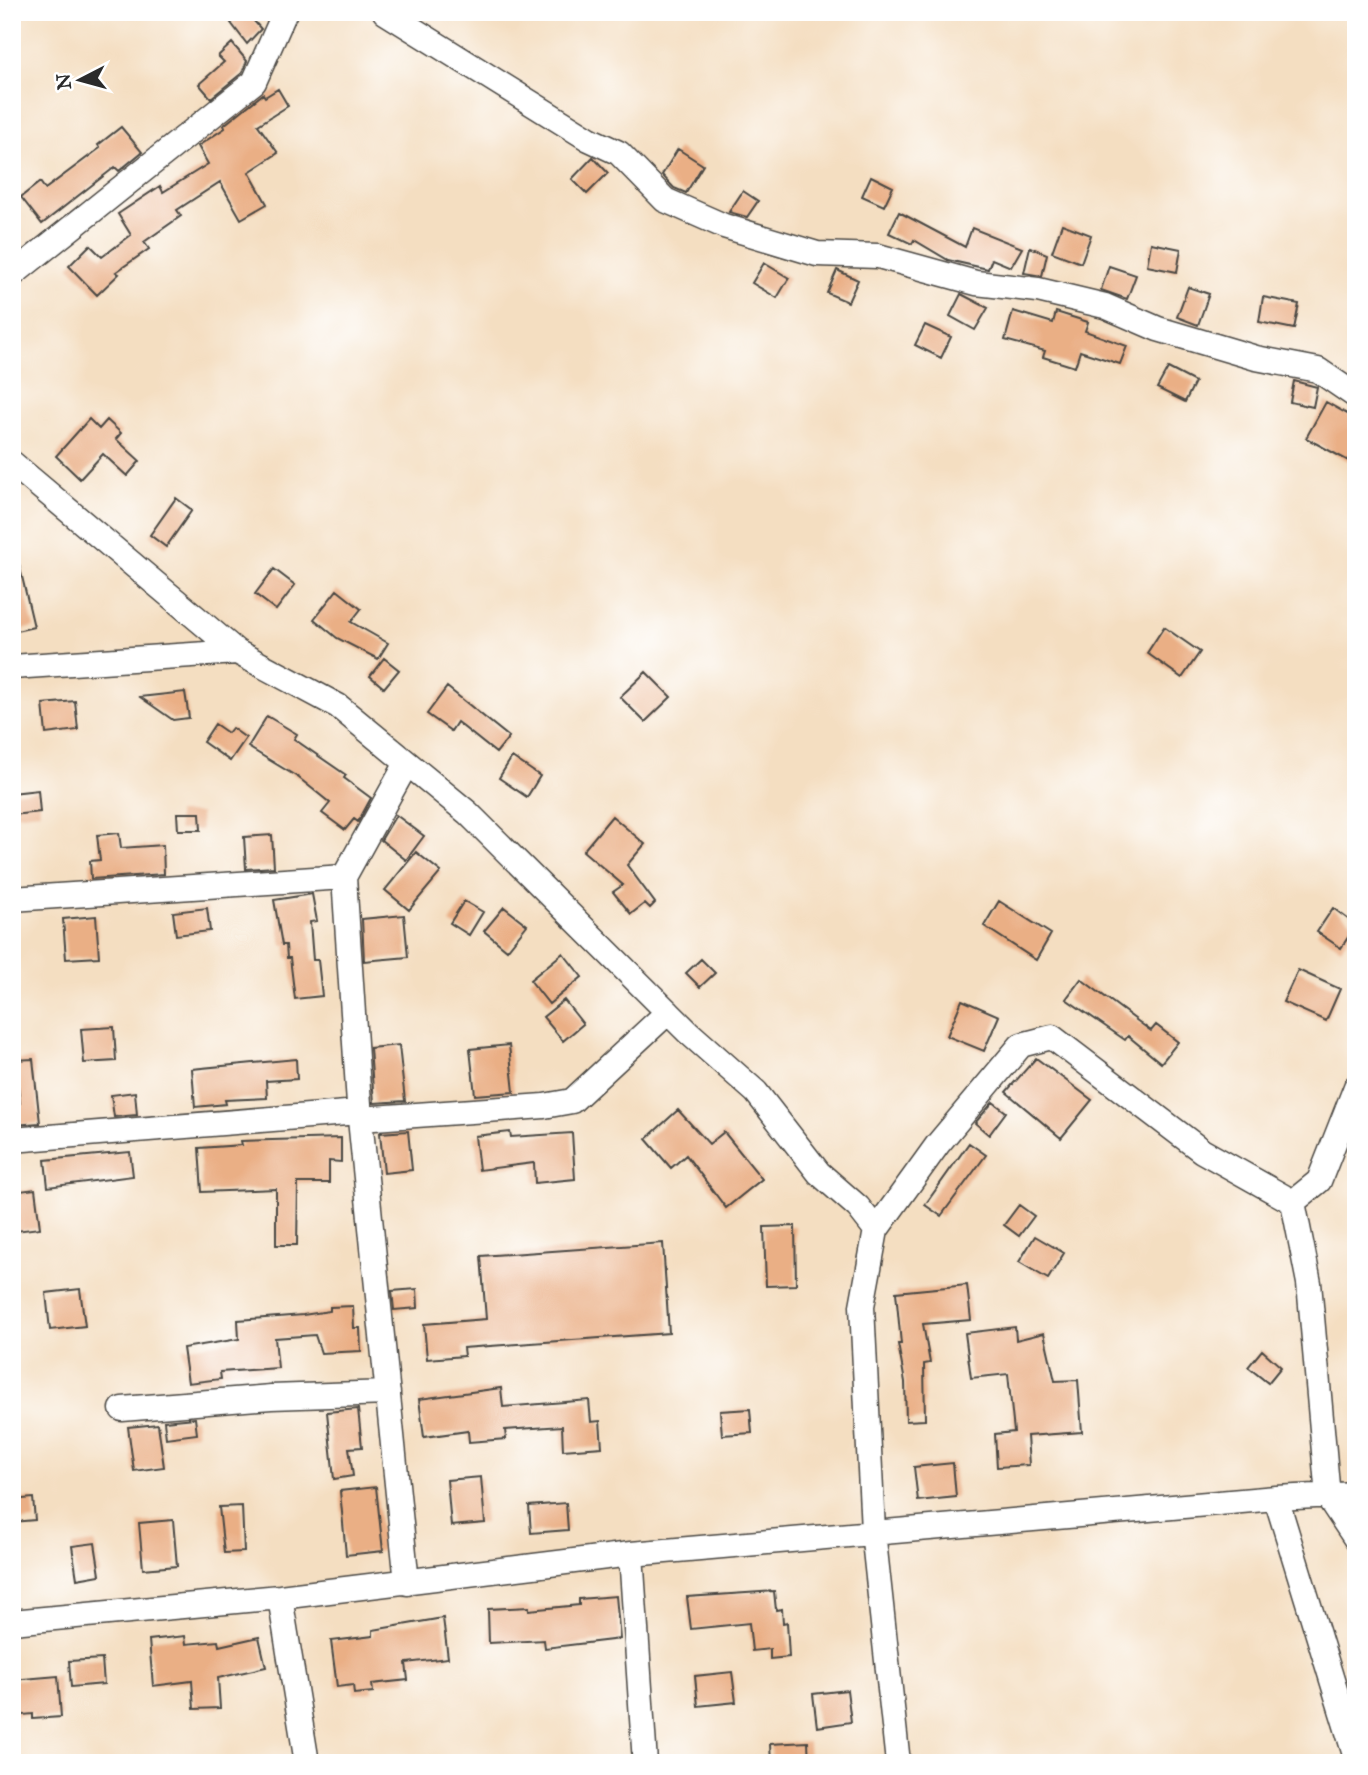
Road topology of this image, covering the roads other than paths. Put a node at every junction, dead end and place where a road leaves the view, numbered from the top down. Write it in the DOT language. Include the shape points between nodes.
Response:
graph roads {
  1 [pos="285,12"];
  2 [pos="385,12"];
  3 [pos="12,275"];
  4 [pos="1356,396"];
  5 [pos="12,463"];
  6 [pos="237,652"];
  7 [pos="12,667"];
  8 [pos="407,763"];
  9 [pos="344,877"];
  10 [pos="12,900"];
  11 [pos="668,1012"];
  12 [pos="1356,1087"];
  13 [pos="359,1115"];
  14 [pos="12,1140"];
  15 [pos="1293,1202"];
  16 [pos="876,1230"];
  17 [pos="388,1393"];
  18 [pos="122,1409"];
  19 [pos="1356,1494"];
  20 [pos="1328,1497"];
  21 [pos="1276,1498"];
  22 [pos="873,1531"];
  23 [pos="1356,1539"];
  24 [pos="631,1554"];
  25 [pos="407,1583"];
  26 [pos="280,1597"];
  27 [pos="12,1622"];
  28 [pos="1356,1758"];
  29 [pos="307,1763"];
  30 [pos="645,1763"];
  31 [pos="898,1763"];
  1 -- 3 [label="street" via="254,82"];
  2 -- 4 [label="street" via="619,153 666,200 723,226 817,254 878,256 976,283 1038,290 1105,306 1158,329 1256,358 1318,370"];
  5 -- 6 [label="street"];
  6 -- 7 [label="street"];
  6 -- 8 [label="street" via="338,706"];
  8 -- 9 [label="street"];
  8 -- 11 [label="street" via="468,813"];
  9 -- 10 [label="street"];
  9 -- 13 [label="street"];
  11 -- 13 [label="street" via="572,1101 544,1107"];
  11 -- 16 [label="street" via="756,1092 819,1173 858,1207"];
  12 -- 15 [label="street" via="1319,1181"];
  13 -- 14 [label="street"];
  13 -- 17 [label="street"];
  15 -- 16 [label="street" via="1202,1151 1052,1037 1021,1045 938,1144"];
  15 -- 20 [label="street" via="1310,1283"];
  16 -- 22 [label="street" via="862,1306"];
  17 -- 18 [label="street"];
  17 -- 25 [label="street"];
  19 -- 20 [label="street"];
  20 -- 21 [label="street"];
  20 -- 23 [label="street"];
  21 -- 22 [label="street"];
  21 -- 28 [label="street"];
  22 -- 24 [label="street"];
  22 -- 31 [label="street"];
  24 -- 25 [label="street"];
  24 -- 30 [label="street"];
  25 -- 26 [label="street"];
  26 -- 27 [label="street"];
  26 -- 29 [label="street"];
}
